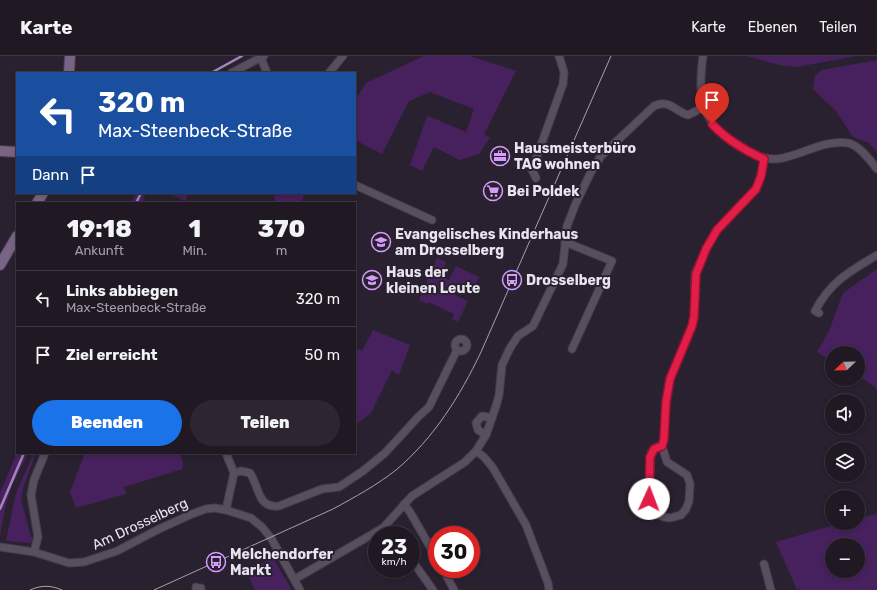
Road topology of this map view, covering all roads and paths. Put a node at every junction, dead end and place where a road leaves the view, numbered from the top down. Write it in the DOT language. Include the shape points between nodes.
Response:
graph roads {
  1 [pos="70,56"];
  2 [pos="344,56"];
  3 [pos="559,56"];
  4 [pos="703,56"];
  5 [pos="263,57"];
  6 [pos="69,72"];
  7 [pos="233,72"];
  8 [pos="267,72"];
  9 [pos="331,72"];
  10 [pos="704,107"];
  11 [pos="0,151"];
  12 [pos="16,152"];
  13 [pos="764,159"];
  14 [pos="877,169"];
  15 [pos="536,178"];
  16 [pos="356,185"];
  17 [pos="432,220"];
  18 [pos="16,238"];
  19 [pos="565,242"];
  20 [pos="877,255"];
  21 [pos="0,265"];
  22 [pos="819,313"];
  23 [pos="575,342"];
  24 [pos="582,345"];
  25 [pos="572,349"];
  26 [pos="457,350"];
  27 [pos="492,418"];
  28 [pos="486,435"];
  29 [pos="662,446"];
  30 [pos="476,451"];
  31 [pos="45,454"];
  32 [pos="226,454"];
  33 [pos="234,472"];
  34 [pos="404,504"];
  35 [pos="226,510"];
  36 [pos="385,526"];
  37 [pos="368,537"];
  38 [pos="428,543"];
  39 [pos="0,547"];
  40 [pos="34,552"];
  41 [pos="764,564"];
  42 [pos="420,571"];
  43 [pos="448,578"];
  44 [pos="295,580"];
  45 [pos="300,590"];
  46 [pos="434,590"];
  47 [pos="454,590"];
  48 [pos="549,590"];
  49 [pos="771,590"];
  1 -- 6 [label="main road"];
  2 -- 9 [label="street"];
  3 -- 15 [label="street" via="564,72 562,84 532,170"];
  4 -- 10 [label="street" via="701,99"];
  5 -- 7 [label="street"];
  5 -- 8 [label="street"];
  10 -- 13 [label="street" via="712,124 720,133 746,151"];
  10 -- 19 [label="street" via="688,115 668,104 660,104 654,106 626,130 600,156 591,172 574,208"];
  11 -- 12 [label="main road"];
  13 -- 14 [label="street" via="786,157 830,143 850,143"];
  13 -- 29 [label="street" via="756,189 717,230 697,269 694,317 670,379"];
  16 -- 17 [label="street"];
  18 -- 21 [label="main road"];
  19 -- 23 [label="street" via="612,261"];
  19 -- 27 [label="street" via="563,264 546,302 533,326 515,340 502,365 499,396"];
  20 -- 22 [label="street" via="841,277 822,298 815,311"];
  23 -- 24 [label="street"];
  23 -- 25 [label="street"];
  26 -- 33 [label="street" via="430,407 385,453 339,486 322,489 280,506 268,506 250,474 246,471"];
  27 -- 28 [label="street"];
  27 -- 28 [label="street" via="482,416 476,423 478,430"];
  28 -- 30 [label="street"];
  29 -- 29 [label="street" via="651,453 649,499 651,508 657,514 670,518 681,515 686,509 690,484 687,475 667,462"];
  30 -- 34 [label="street" via="465,462 412,496"];
  30 -- 48 [label="street" via="493,468 526,525"];
  31 -- 40 [label="street" via="30,495 38,537"];
  32 -- 33 [label="street"];
  33 -- 35 [label="street"];
  34 -- 36 [label="street"];
  34 -- 38 [label="street"];
  35 -- 40 [label="street, Am Drosselberg" via="206,509 192,514 131,545 84,562 68,563"];
  35 -- 44 [label="street, Am Drosselberg" via="251,518 262,527"];
  37 -- 44 [label="street"];
  39 -- 40 [label="street, Am Drosselberg"];
  41 -- 49 [label="street"];
  42 -- 46 [label="street"];
  43 -- 47 [label="street"];
  44 -- 45 [label="street, Am Drosselberg"];
}
